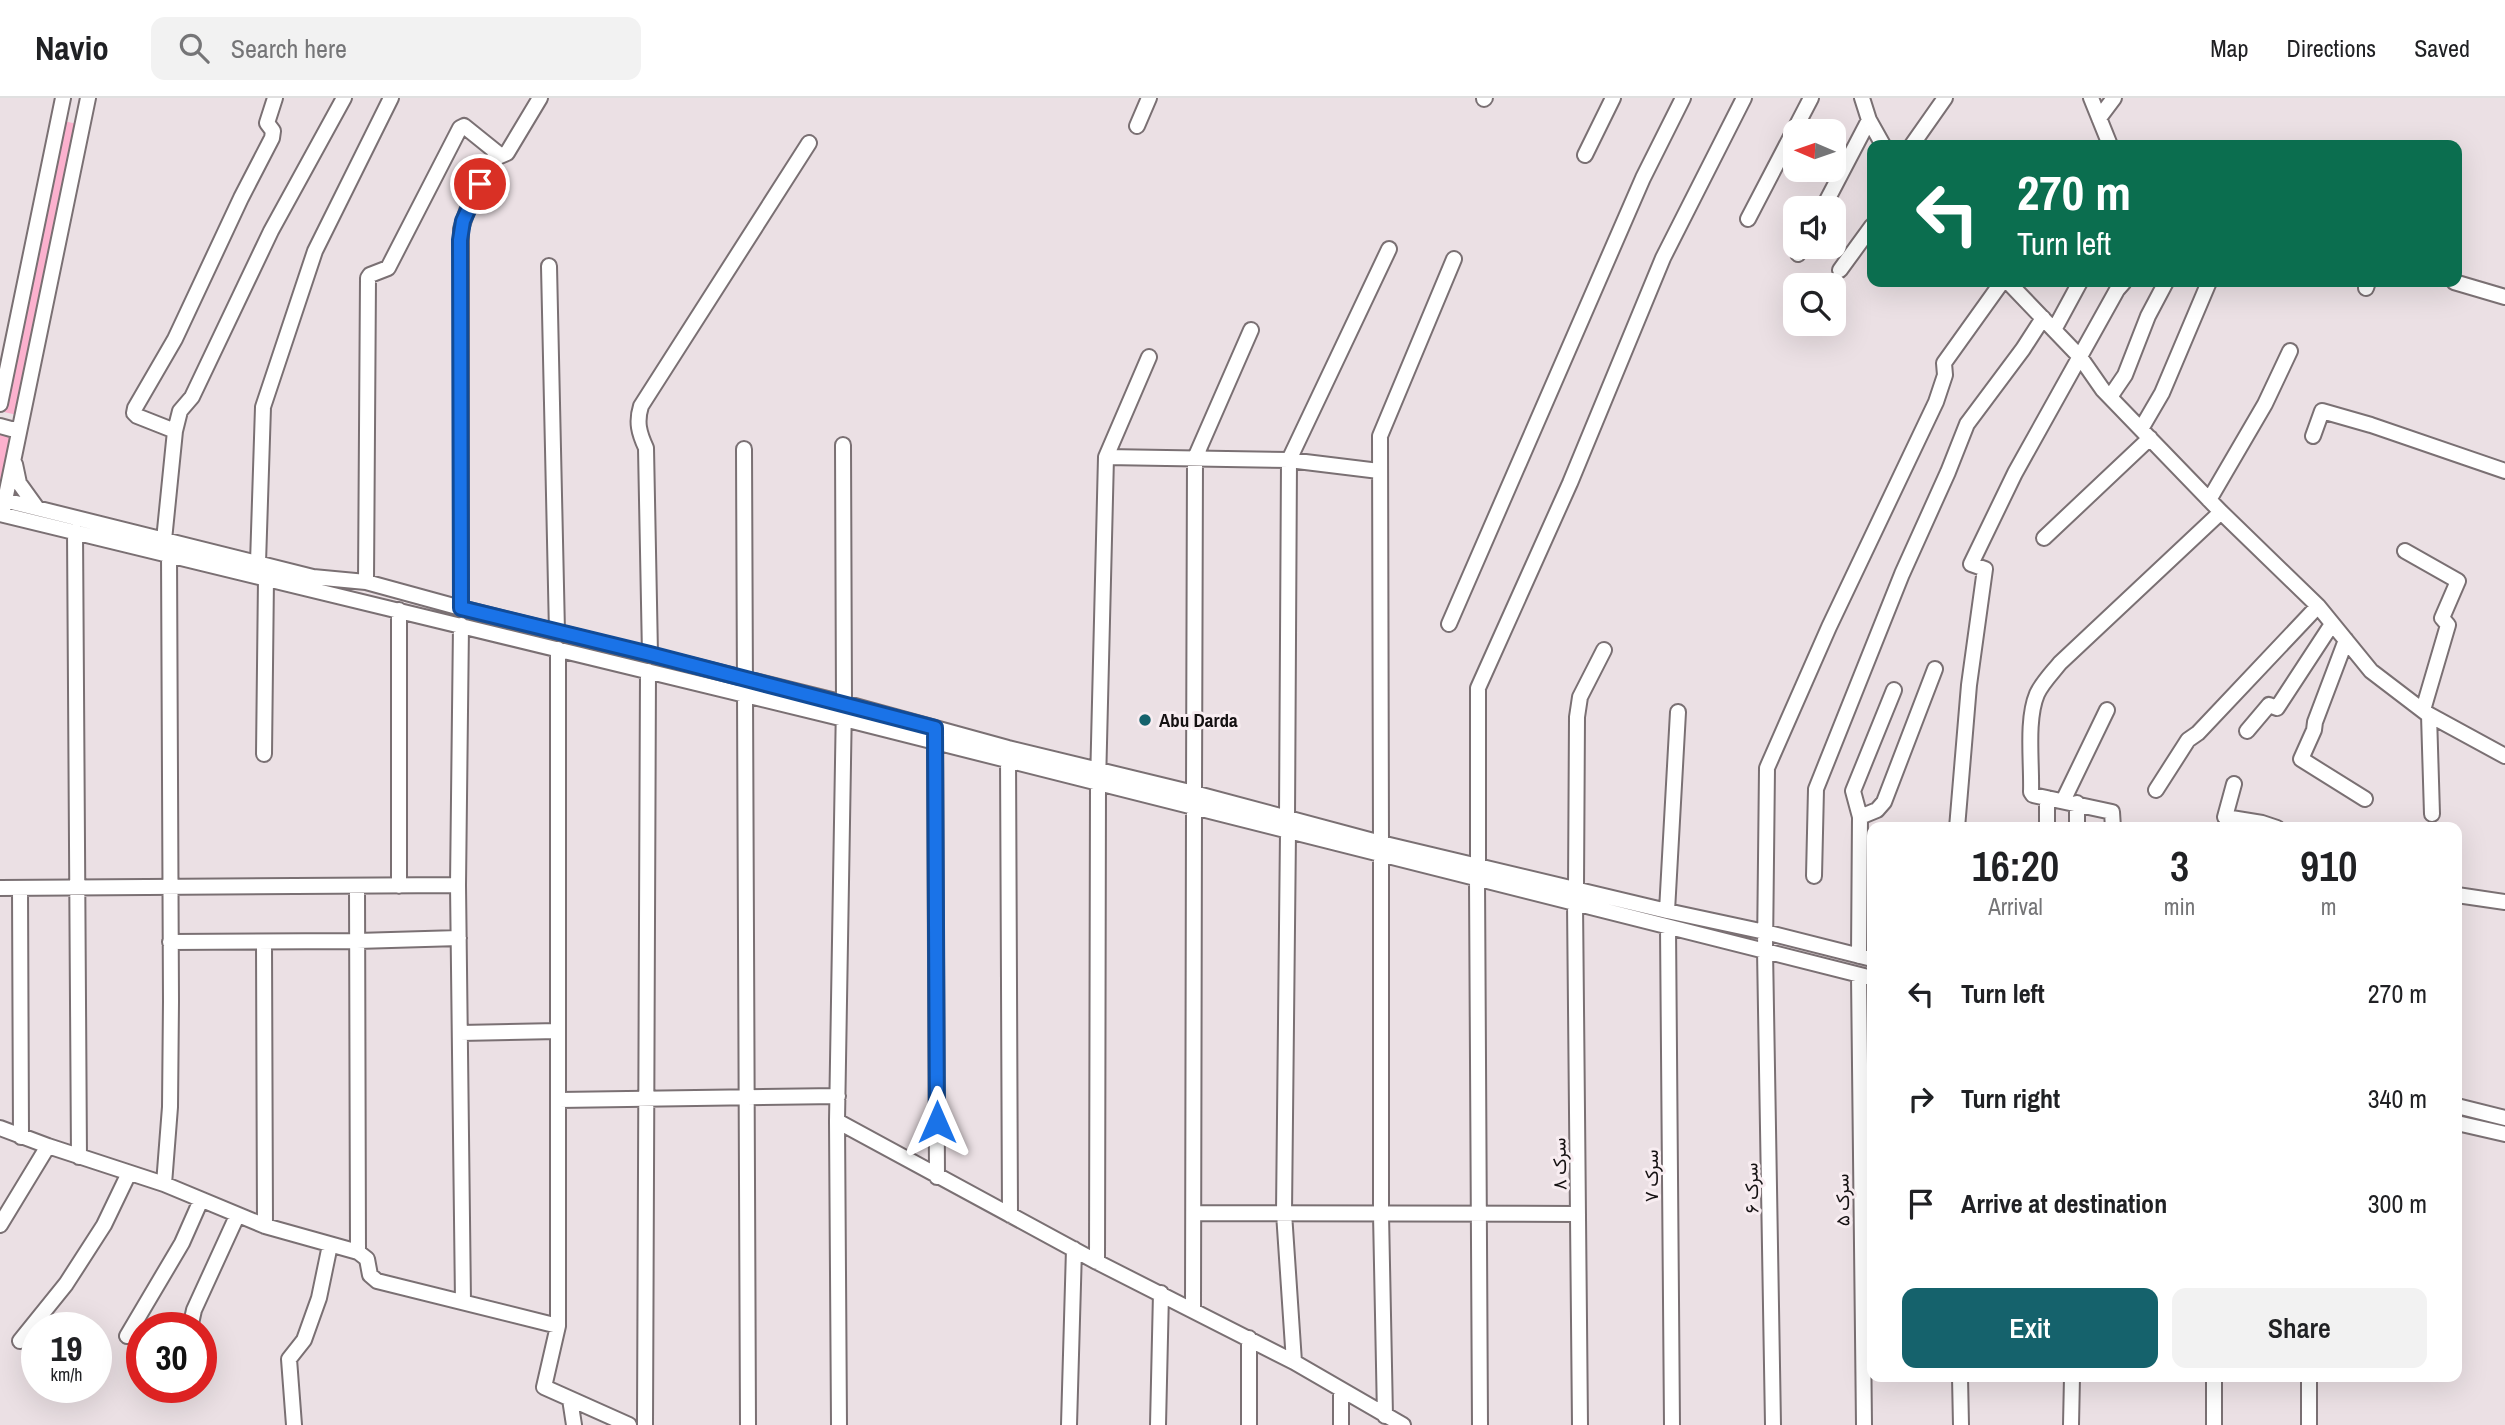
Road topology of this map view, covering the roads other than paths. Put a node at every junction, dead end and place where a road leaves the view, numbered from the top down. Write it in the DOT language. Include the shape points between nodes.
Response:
graph roads {
  1 [pos="63,98"];
  2 [pos="88,98"];
  3 [pos="275,98"];
  4 [pos="344,98"];
  5 [pos="391,98"];
  6 [pos="540,98"];
  7 [pos="1150,98"];
  8 [pos="1612,98"];
  9 [pos="1683,98"];
  10 [pos="1744,98"];
  11 [pos="1811,98"];
  12 [pos="1862,98"];
  13 [pos="1945,98"];
  14 [pos="2091,98"];
  15 [pos="2114,98"];
  16 [pos="2099,118"];
  17 [pos="1869,120"];
  18 [pos="1137,126"];
  19 [pos="1880,140"];
  20 [pos="1916,140"];
  21 [pos="2108,140"];
  22 [pos="809,143"];
  23 [pos="500,155"];
  24 [pos="1585,155"];
  25 [pos="1829,196"];
  26 [pos="1748,219"];
  27 [pos="1867,233"];
  28 [pos="1389,249"];
  29 [pos="1454,259"];
  30 [pos="549,266"];
  31 [pos="1840,270"];
  32 [pos="2462,284"];
  33 [pos="1999,287"];
  34 [pos="2013,287"];
  35 [pos="2077,287"];
  36 [pos="2120,287"];
  37 [pos="2163,287"];
  38 [pos="2207,287"];
  39 [pos="2505,297"];
  40 [pos="2043,318"];
  41 [pos="1251,330"];
  42 [pos="2054,330"];
  43 [pos="2290,351"];
  44 [pos="1149,357"];
  45 [pos="2080,357"];
  46 [pos="2110,397"];
  47 [pos="0,404"];
  48 [pos="0,426"];
  49 [pos="19,428"];
  50 [pos="175,431"];
  51 [pos="2145,434"];
  52 [pos="2313,436"];
  53 [pos="843,445"];
  54 [pos="15,448"];
  55 [pos="744,449"];
  56 [pos="1106,457"];
  57 [pos="1195,458"];
  58 [pos="1289,460"];
  59 [pos="1379,471"];
  60 [pos="2505,471"];
  61 [pos="2209,500"];
  62 [pos="1,507"];
  63 [pos="37,508"];
  64 [pos="2221,512"];
  65 [pos="75,531"];
  66 [pos="2044,538"];
  67 [pos="167,547"];
  68 [pos="2405,551"];
  69 [pos="258,563"];
  70 [pos="266,578"];
  71 [pos="366,582"];
  72 [pos="2318,606"];
  73 [pos="461,608"];
  74 [pos="400,610"];
  75 [pos="1448,624"];
  76 [pos="2332,624"];
  77 [pos="461,625"];
  78 [pos="557,632"];
  79 [pos="2346,640"];
  80 [pos="558,649"];
  81 [pos="1604,650"];
  82 [pos="650,654"];
  83 [pos="1935,669"];
  84 [pos="648,671"];
  85 [pos="745,679"];
  86 [pos="1894,690"];
  87 [pos="745,695"];
  88 [pos="844,703"];
  89 [pos="2107,710"];
  90 [pos="1678,712"];
  91 [pos="2426,712"];
  92 [pos="844,719"];
  93 [pos="2247,731"];
  94 [pos="935,735"];
  95 [pos="264,754"];
  96 [pos="1007,754"];
  97 [pos="2505,756"];
  98 [pos="1098,777"];
  99 [pos="2234,784"];
  100 [pos="2156,790"];
  101 [pos="2047,798"];
  102 [pos="2365,799"];
  103 [pos="1194,801"];
  104 [pos="2070,802"];
  105 [pos="2432,814"];
  106 [pos="1860,817"];
  107 [pos="1958,822"];
  108 [pos="2047,822"];
  109 [pos="2075,822"];
  110 [pos="2113,822"];
  111 [pos="2256,822"];
  112 [pos="1287,825"];
  113 [pos="1381,849"];
  114 [pos="1478,873"];
  115 [pos="1814,876"];
  116 [pos="458,885"];
  117 [pos="357,886"];
  118 [pos="399,886"];
  119 [pos="170,887"];
  120 [pos="0,888"];
  121 [pos="20,888"];
  122 [pos="78,888"];
  123 [pos="1576,888"];
  124 [pos="2462,896"];
  125 [pos="2505,902"];
  126 [pos="1576,904"];
  127 [pos="1667,911"];
  128 [pos="1668,927"];
  129 [pos="1765,932"];
  130 [pos="459,938"];
  131 [pos="170,942"];
  132 [pos="264,942"];
  133 [pos="357,942"];
  134 [pos="1765,950"];
  135 [pos="1866,958"];
  136 [pos="1866,976"];
  137 [pos="558,1031"];
  138 [pos="460,1033"];
  139 [pos="838,1096"];
  140 [pos="748,1097"];
  141 [pos="559,1100"];
  142 [pos="647,1100"];
  143 [pos="2462,1107"];
  144 [pos="2505,1118"];
  145 [pos="838,1121"];
  146 [pos="2462,1124"];
  147 [pos="0,1128"];
  148 [pos="2505,1134"];
  149 [pos="21,1137"];
  150 [pos="1867,1144"];
  151 [pos="48,1146"];
  152 [pos="79,1157"];
  153 [pos="129,1173"];
  154 [pos="937,1177"];
  155 [pos="164,1184"];
  156 [pos="201,1200"];
  157 [pos="1195,1213"];
  158 [pos="1284,1213"];
  159 [pos="1381,1214"];
  160 [pos="1477,1214"];
  161 [pos="1578,1214"];
  162 [pos="1010,1215"];
  163 [pos="237,1216"];
  164 [pos="0,1225"];
  165 [pos="265,1226"];
  166 [pos="330,1245"];
  167 [pos="1074,1249"];
  168 [pos="358,1252"];
  169 [pos="1097,1262"];
  170 [pos="1161,1293"];
  171 [pos="463,1302"];
  172 [pos="1193,1309"];
  173 [pos="141,1312"];
  174 [pos="194,1312"];
  175 [pos="558,1326"];
  176 [pos="1249,1338"];
  177 [pos="20,1340"];
  178 [pos="1867,1340"];
  179 [pos="1294,1362"];
  180 [pos="1960,1382"];
  181 [pos="2072,1382"];
  182 [pos="2214,1382"];
  183 [pos="2309,1382"];
  184 [pos="1341,1390"];
  185 [pos="570,1399"];
  186 [pos="1385,1416"];
  187 [pos="294,1425"];
  188 [pos="574,1425"];
  189 [pos="629,1425"];
  190 [pos="646,1425"];
  191 [pos="748,1425"];
  192 [pos="839,1425"];
  193 [pos="1069,1425"];
  194 [pos="1158,1425"];
  195 [pos="1249,1425"];
  196 [pos="1340,1425"];
  197 [pos="1402,1425"];
  198 [pos="1480,1425"];
  199 [pos="1580,1425"];
  200 [pos="1672,1425"];
  201 [pos="1773,1425"];
  202 [pos="1864,1425"];
  203 [pos="1961,1425"];
  204 [pos="2071,1425"];
  205 [pos="2214,1425"];
  206 [pos="2309,1425"];
  1 -- 47 [label="street"];
  2 -- 49 [label="street"];
  3 -- 50 [label="street" via="267,122 273,131 271,138 175,340 135,408 137,416"];
  4 -- 50 [label="street" via="271,231 192,397 180,411"];
  5 -- 69 [label="street" via="315,250 263,407"];
  6 -- 23 [label="street" via="506,155"];
  7 -- 18 [label="street"];
  8 -- 24 [label="street"];
  9 -- 75 [label="street" via="1643,178"];
  10 -- 114 [label="street" via="1663,258 1479,688"];
  11 -- 26 [label="street"];
  12 -- 17 [label="street"];
  13 -- 20 [label="street"];
  14 -- 16 [label="street"];
  15 -- 16 [label="street"];
  16 -- 21 [label="street"];
  17 -- 19 [label="street"];
  17 -- 25 [label="street"];
  22 -- 82 [label="street" via="637,418 646,448"];
  23 -- 71 [label="street" via="464,126 460,128 388,268 368,278"];
  23 -- 73 [label="street" via="493,159 468,208 460,240"];
  27 -- 31 [label="street"];
  28 -- 58 [label="street"];
  29 -- 59 [label="street" via="1380,436"];
  30 -- 78 [label="street"];
  32 -- 39 [label="street"];
  33 -- 129 [label="street, سرک ۶" via="1944,363 1936,402 1767,768"];
  34 -- 40 [label="street"];
  35 -- 42 [label="street"];
  36 -- 45 [label="street"];
  37 -- 46 [label="street"];
  38 -- 51 [label="street"];
  40 -- 42 [label="street"];
  40 -- 115 [label="street" via="1967,424 1902,574 1816,789"];
  41 -- 57 [label="street"];
  42 -- 45 [label="street"];
  43 -- 61 [label="street"];
  44 -- 56 [label="street"];
  45 -- 46 [label="street"];
  45 -- 107 [label="street" via="1971,564 1985,569"];
  46 -- 51 [label="street"];
  48 -- 49 [label="street"];
  49 -- 54 [label="street"];
  50 -- 67 [label="street"];
  51 -- 61 [label="street"];
  51 -- 66 [label="street"];
  52 -- 60 [label="street" via="2322,411"];
  53 -- 88 [label="street"];
  54 -- 62 [label="street"];
  54 -- 63 [label="street" via="16,474"];
  55 -- 85 [label="street"];
  56 -- 57 [label="street"];
  56 -- 98 [label="street"];
  57 -- 58 [label="street"];
  57 -- 103 [label="street"];
  58 -- 59 [label="street"];
  58 -- 112 [label="street"];
  59 -- 113 [label="street"];
  61 -- 64 [label="street"];
  62 -- 63 [label="street"];
  62 -- 65 [label="street"];
  63 -- 67 [label="street"];
  64 -- 72 [label="street"];
  64 -- 101 [label="street" via="2060,663 2039,691 2032,719 2031,792"];
  65 -- 67 [label="street"];
  65 -- 122 [label="street"];
  67 -- 69 [label="street"];
  67 -- 70 [label="street"];
  67 -- 119 [label="street"];
  68 -- 91 [label="street" via="2458,581 2442,618 2448,625"];
  69 -- 71 [label="street" via="313,577"];
  70 -- 74 [label="street"];
  70 -- 95 [label="street"];
  71 -- 73 [label="street"];
  72 -- 76 [label="street"];
  72 -- 100 [label="street" via="2188,740"];
  73 -- 78 [label="street"];
  74 -- 77 [label="street"];
  74 -- 118 [label="street"];
  76 -- 79 [label="street"];
  76 -- 93 [label="street" via="2277,708 2269,705"];
  77 -- 80 [label="street"];
  77 -- 116 [label="street"];
  78 -- 82 [label="street"];
  79 -- 91 [label="street" via="2371,671"];
  79 -- 102 [label="street" via="2301,759"];
  80 -- 84 [label="street"];
  80 -- 137 [label="street"];
  81 -- 123 [label="street" via="1580,697 1577,717"];
  82 -- 85 [label="street"];
  83 -- 106 [label="street" via="1884,802"];
  84 -- 87 [label="street"];
  84 -- 142 [label="street"];
  85 -- 87 [label="street"];
  85 -- 88 [label="street"];
  86 -- 106 [label="street" via="1853,790"];
  87 -- 92 [label="street"];
  87 -- 140 [label="street"];
  88 -- 92 [label="street"];
  88 -- 94 [label="street"];
  89 -- 104 [label="street"];
  90 -- 127 [label="street"];
  91 -- 97 [label="street"];
  91 -- 105 [label="street"];
  92 -- 94 [label="street"];
  92 -- 139 [label="street"];
  94 -- 96 [label="street"];
  94 -- 154 [label="street"];
  96 -- 98 [label="street"];
  96 -- 162 [label="street"];
  98 -- 103 [label="street"];
  98 -- 169 [label="street"];
  99 -- 111 [label="street" via="2225,817"];
  101 -- 104 [label="street"];
  101 -- 108 [label="street"];
  103 -- 112 [label="street"];
  103 -- 157 [label="street"];
  104 -- 109 [label="street"];
  104 -- 110 [label="street" via="2112,812"];
  106 -- 135 [label="street"];
  112 -- 113 [label="street"];
  112 -- 158 [label="street"];
  113 -- 114 [label="street"];
  113 -- 159 [label="street"];
  114 -- 123 [label="street"];
  114 -- 126 [label="street"];
  114 -- 160 [label="street"];
  116 -- 118 [label="street"];
  116 -- 130 [label="street"];
  117 -- 118 [label="street"];
  117 -- 119 [label="street"];
  117 -- 133 [label="street"];
  119 -- 122 [label="street"];
  119 -- 131 [label="street"];
  120 -- 121 [label="street"];
  121 -- 122 [label="street"];
  121 -- 149 [label="street"];
  122 -- 152 [label="street"];
  123 -- 127 [label="street"];
  124 -- 125 [label="street"];
  126 -- 128 [label="street"];
  126 -- 161 [label="street, سرک ۸"];
  127 -- 129 [label="street"];
  128 -- 134 [label="street"];
  128 -- 200 [label="street, سرک ۷"];
  129 -- 134 [label="street, سرک ۶"];
  129 -- 135 [label="street"];
  130 -- 133 [label="street"];
  130 -- 138 [label="street"];
  131 -- 132 [label="street"];
  131 -- 155 [label="street" via="170,1107"];
  132 -- 133 [label="street"];
  132 -- 165 [label="street"];
  133 -- 168 [label="street"];
  134 -- 136 [label="street"];
  134 -- 201 [label="street, سرک ۶"];
  136 -- 150 [label="street, سرک ۵"];
  137 -- 138 [label="street"];
  137 -- 141 [label="street"];
  138 -- 171 [label="street"];
  139 -- 140 [label="street"];
  139 -- 145 [label="street"];
  140 -- 142 [label="street"];
  140 -- 191 [label="street"];
  141 -- 142 [label="street"];
  141 -- 175 [label="street"];
  142 -- 190 [label="street"];
  143 -- 144 [label="street"];
  145 -- 154 [label="street"];
  145 -- 192 [label="street"];
  146 -- 148 [label="street"];
  147 -- 149 [label="street"];
  149 -- 151 [label="street"];
  151 -- 152 [label="street"];
  151 -- 164 [label="street"];
  152 -- 153 [label="street"];
  153 -- 155 [label="street"];
  153 -- 177 [label="street" via="104,1226 66,1284"];
  154 -- 162 [label="street"];
  155 -- 156 [label="street"];
  156 -- 163 [label="street"];
  156 -- 173 [label="street"];
  157 -- 158 [label="street"];
  157 -- 172 [label="street"];
  158 -- 159 [label="street"];
  158 -- 179 [label="street"];
  159 -- 160 [label="street"];
  159 -- 186 [label="street"];
  160 -- 161 [label="street"];
  160 -- 198 [label="street"];
  161 -- 199 [label="street, سرک ۸"];
  162 -- 167 [label="street"];
  163 -- 165 [label="street"];
  163 -- 174 [label="street"];
  165 -- 166 [label="street"];
  166 -- 168 [label="street"];
  166 -- 187 [label="street" via="304,1340 289,1359"];
  167 -- 169 [label="street"];
  167 -- 193 [label="street"];
  168 -- 171 [label="street" via="367,1259 370,1275 377,1281"];
  169 -- 170 [label="street"];
  170 -- 172 [label="street"];
  170 -- 194 [label="street"];
  171 -- 175 [label="street"];
  172 -- 176 [label="street"];
  175 -- 185 [label="street" via="544,1387"];
  176 -- 179 [label="street"];
  176 -- 195 [label="street"];
  178 -- 202 [label="street, سرک ۵"];
  179 -- 184 [label="street"];
  180 -- 203 [label="street"];
  181 -- 204 [label="street"];
  182 -- 205 [label="street"];
  183 -- 206 [label="street"];
  184 -- 186 [label="street"];
  184 -- 196 [label="street"];
  185 -- 188 [label="street"];
  185 -- 189 [label="street"];
  186 -- 197 [label="street"];
}
